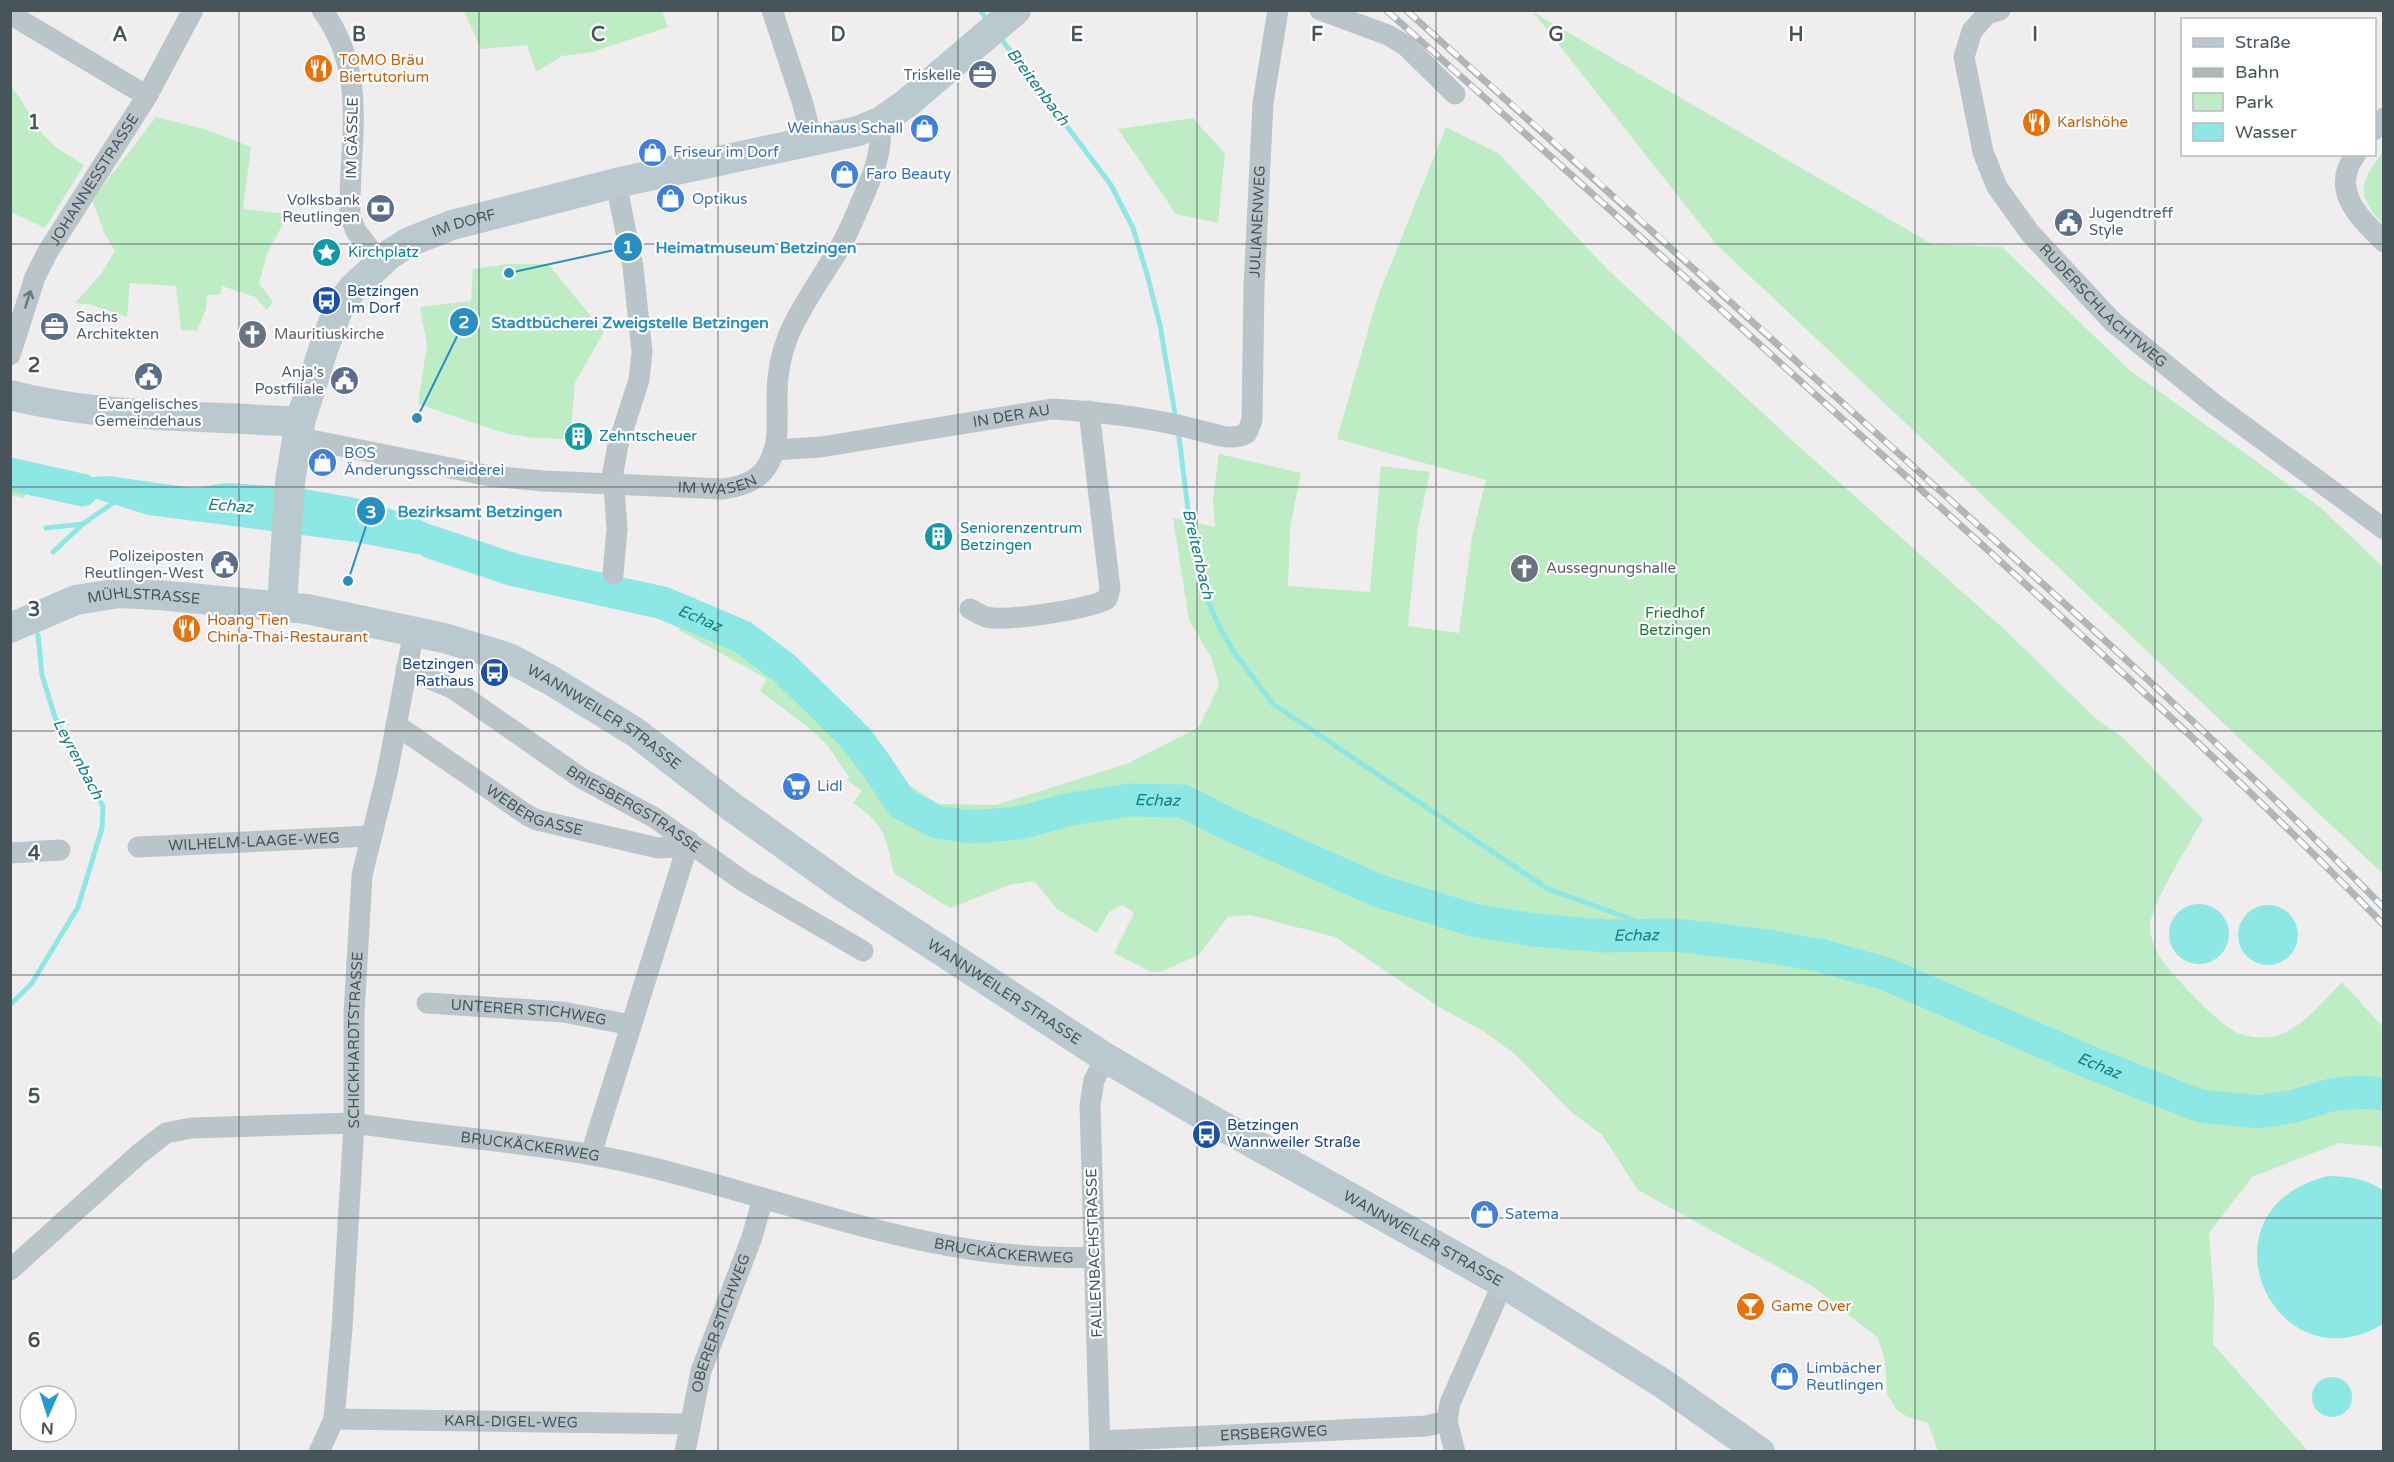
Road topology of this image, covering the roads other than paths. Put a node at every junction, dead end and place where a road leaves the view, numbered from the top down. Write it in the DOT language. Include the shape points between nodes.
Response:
graph roads {
  1 [pos="193,10"];
  2 [pos="322,10"];
  3 [pos="772,10"];
  4 [pos="1278,10"];
  5 [pos="1320,10"];
  6 [pos="2000,10"];
  7 [pos="10,14"];
  8 [pos="1001,23"];
  9 [pos="1455,94"];
  10 [pos="147,96"];
  11 [pos="880,122"];
  12 [pos="813,142"];
  13 [pos="2355,156"];
  14 [pos="616,183"];
  15 [pos="2384,242"];
  16 [pos="380,262"];
  17 [pos="10,355"];
  18 [pos="10,395"];
  19 [pos="1089,411"];
  20 [pos="298,430"];
  21 [pos="1247,433"];
  22 [pos="774,450"];
  23 [pos="613,484"];
  24 [pos="2384,530"];
  25 [pos="613,574"];
  26 [pos="282,605"];
  27 [pos="970,609"];
  28 [pos="10,628"];
  29 [pos="414,631"];
  30 [pos="406,669"];
  31 [pos="396,725"];
  32 [pos="370,836"];
  33 [pos="689,842"];
  34 [pos="138,847"];
  35 [pos="60,850"];
  36 [pos="10,853"];
  37 [pos="863,951"];
  38 [pos="427,1003"];
  39 [pos="631,1025"];
  40 [pos="1106,1058"];
  41 [pos="354,1123"];
  42 [pos="591,1154"];
  43 [pos="763,1198"];
  44 [pos="1093,1257"];
  45 [pos="10,1270"];
  46 [pos="1503,1284"];
  47 [pos="334,1419"];
  48 [pos="1447,1421"];
  49 [pos="689,1424"];
  50 [pos="1100,1446"];
  51 [pos="319,1452"];
  52 [pos="685,1452"];
  53 [pos="1455,1452"];
  54 [pos="1760,1452"];
  1 -- 10 [label="street, JOHANNESSTRASSE"];
  2 -- 16 [label="street, IM GÄSSLE" via="344,50 353,94 350,216 356,231"];
  3 -- 12 [label="street"];
  4 -- 21 [label="street, JULIANENWEG" via="1263,103 1252,420"];
  5 -- 9 [label="street" via="1389,34"];
  6 -- 24 [label="street, RUDERSCHLACHTWEG" via="1987,14 1972,31 1964,57 1983,153 1997,187 2030,233 2113,322 2214,404"];
  7 -- 10 [label="street"];
  8 -- 11 [label="main road, IM DORF"];
  17 -- 10 [label="street, JOHANNESSTRASSE, one-way" via="46,253"];
  11 -- 12 [label="main road, IM DORF"];
  11 -- 22 [label="street, IM WASEN" via="878,160 855,217 842,245 811,291 785,346 777,383 778,429"];
  12 -- 14 [label="main road, IM DORF"];
  13 -- 15 [label="street" via="2346,170 2346,193 2358,214"];
  14 -- 16 [label="main road, IM DORF" via="452,225 409,242"];
  14 -- 23 [label="street" via="633,267 642,352 639,380 618,445"];
  16 -- 20 [label="main road, IM DORF" via="339,307"];
  18 -- 20 [label="main road" via="67,406"];
  19 -- 21 [label="street, IN DER AU" via="1162,421 1234,438"];
  19 -- 22 [label="street, IN DER AU" via="1052,409 821,447"];
  19 -- 27 [label="street" via="1110,589 1107,599 1087,606 1005,618 987,617"];
  20 -- 23 [label="street, IM WASEN" via="345,448 490,476"];
  20 -- 26 [label="main road, IM DORF" via="290,482"];
  22 -- 23 [label="street, IM WASEN" via="764,471 754,481 739,487"];
  23 -- 25 [label="street" via="617,529"];
  26 -- 28 [label="main road, MÜHLSTRASSE" via="119,593 76,600"];
  26 -- 29 [label="main road, WANNWEILER STRASSE"];
  29 -- 30 [label="street, SCHICKHARDTSTRASSE"];
  29 -- 40 [label="main road, WANNWEILER STRASSE" via="496,653 552,681 650,743 845,888"];
  30 -- 31 [label="street, SCHICKHARDTSTRASSE"];
  30 -- 33 [label="street, BRIESBERGSTRASSE" via="452,688 581,778 655,818"];
  31 -- 32 [label="street, SCHICKHARDTSTRASSE"];
  31 -- 33 [label="street, WEBERGASSE" via="537,820 658,848"];
  32 -- 34 [label="street, WILHELM-LAAGE-WEG"];
  32 -- 41 [label="street, SCHICKHARDTSTRASSE" via="359,897"];
  33 -- 37 [label="street, BRIESBERGSTRASSE" via="755,889"];
  33 -- 39 [label="street"];
  35 -- 36 [label="street"];
  38 -- 39 [label="street, UNTERER STICHWEG" via="563,1012"];
  39 -- 42 [label="street"];
  40 -- 44 [label="street, FALLENBACHSTRASSE" via="1090,1097"];
  40 -- 46 [label="main road, WANNWEILER STRASSE"];
  41 -- 42 [label="street, BRUCKÄCKERWEG"];
  41 -- 45 [label="street, BRUCKÄCKERWEG" via="166,1132"];
  41 -- 47 [label="street, SCHICKHARDTSTRASSE"];
  42 -- 43 [label="street, BRUCKÄCKERWEG"];
  43 -- 44 [label="street, BRUCKÄCKERWEG" via="882,1231 987,1251"];
  43 -- 49 [label="street, OBERER STICHWEG" via="707,1353"];
  44 -- 50 [label="street, FALLENBACHSTRASSE"];
  46 -- 48 [label="street" via="1453,1395"];
  46 -- 54 [label="main road, WANNWEILER STRASSE" via="1619,1354"];
  47 -- 49 [label="street, KARL-DIGEL-WEG"];
  47 -- 51 [label="street, SCHICKHARDTSTRASSE"];
  48 -- 50 [label="street, ERSBERGWEG" via="1426,1426"];
  48 -- 53 [label="street"];
  49 -- 52 [label="street, OBERER STICHWEG"];
}
